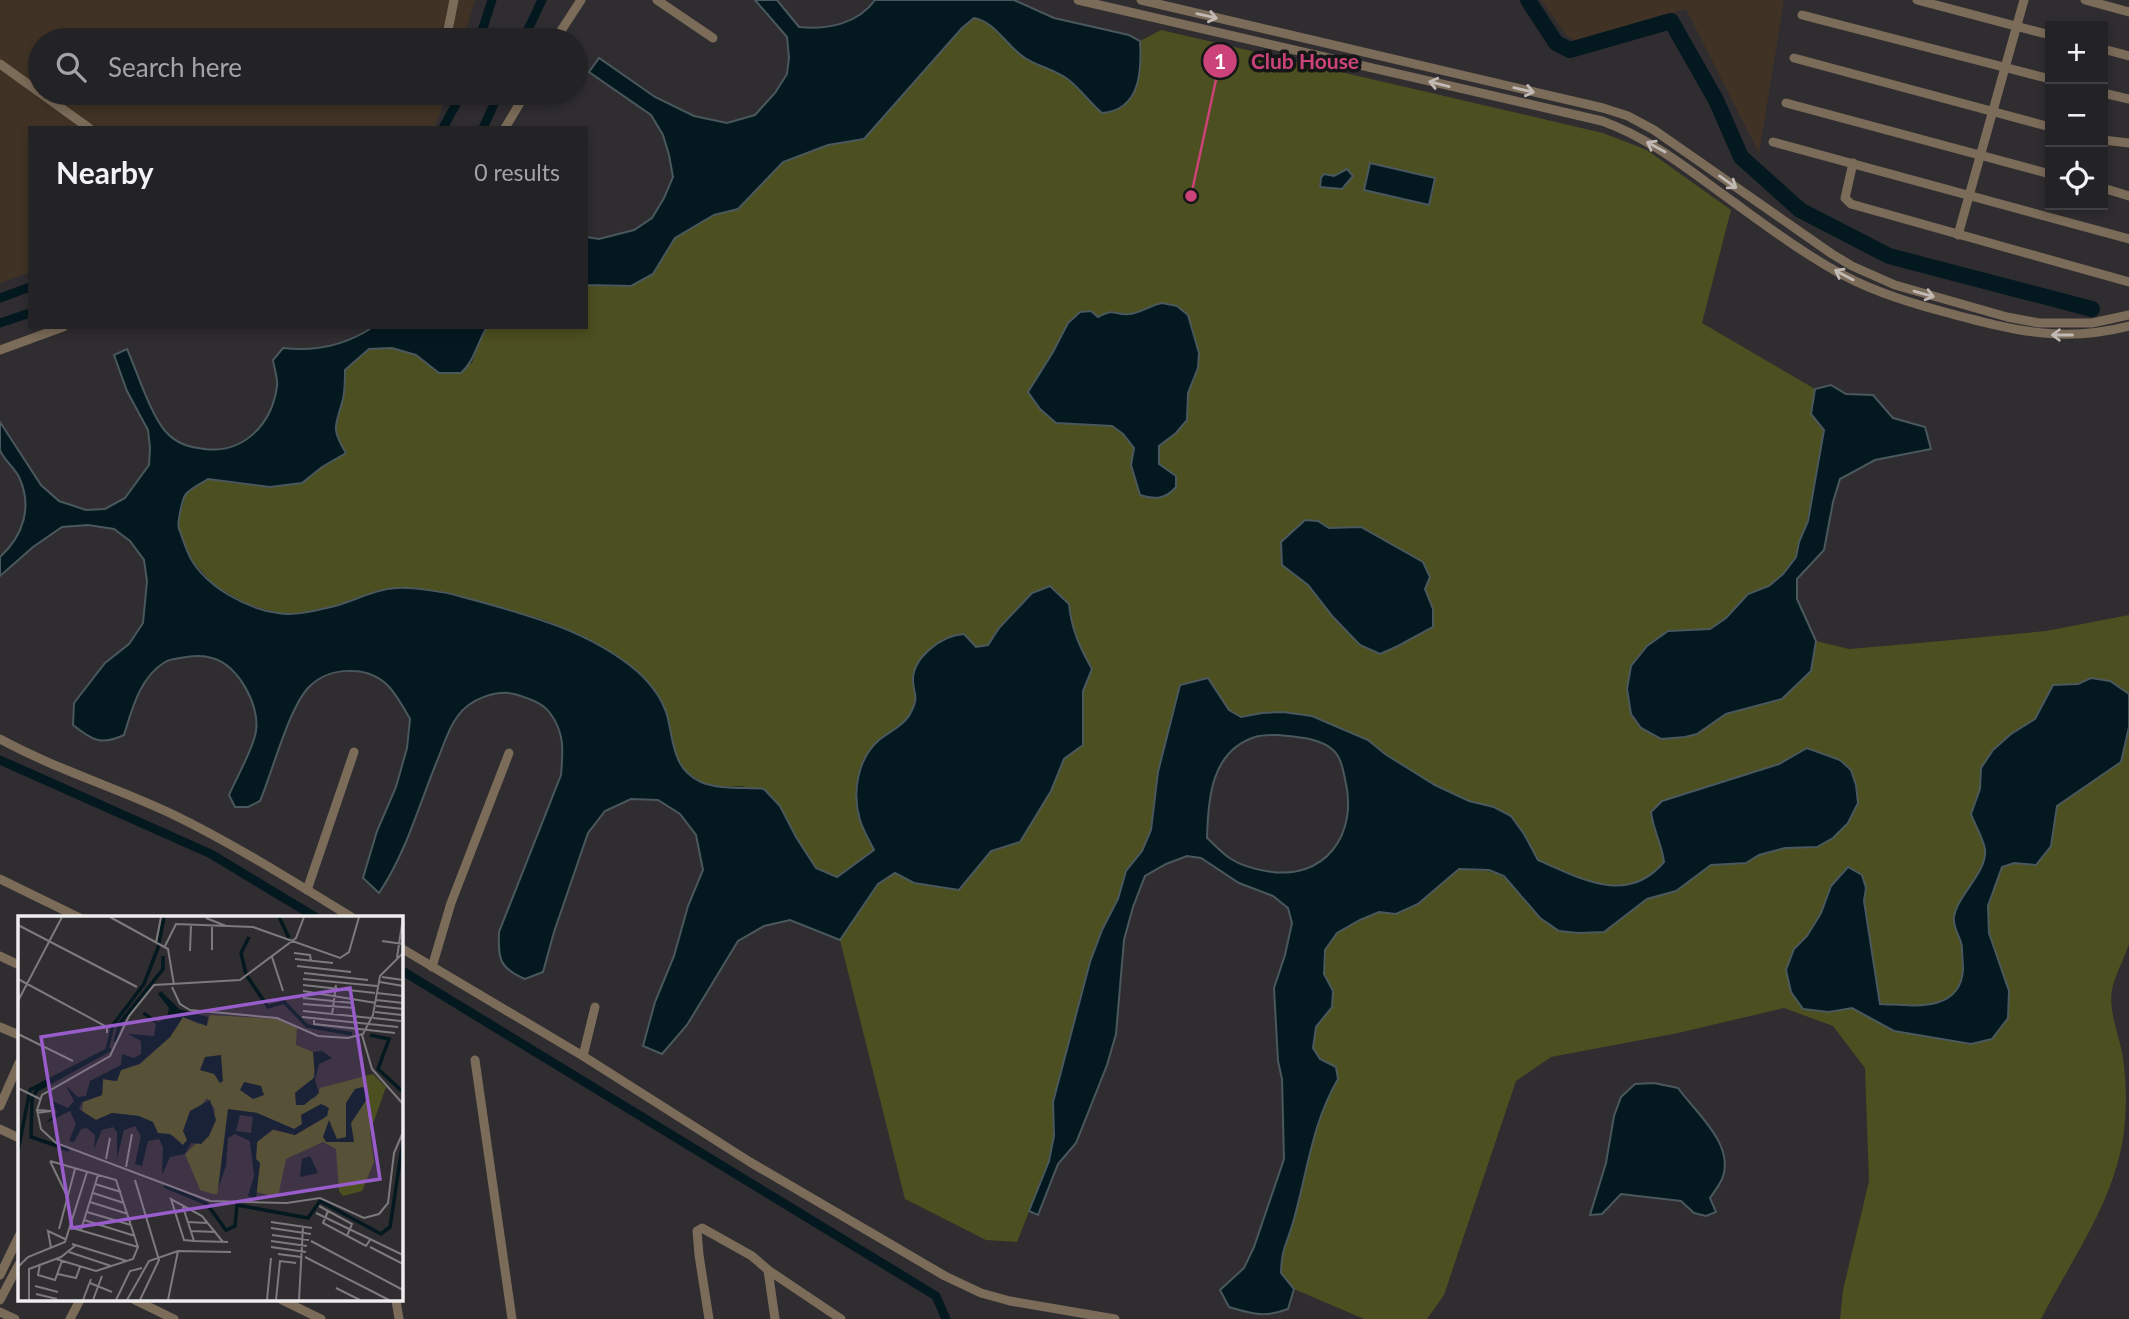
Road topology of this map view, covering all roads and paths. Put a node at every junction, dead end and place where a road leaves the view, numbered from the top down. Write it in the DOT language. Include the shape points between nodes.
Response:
graph roads {
  1 [pos="454,0"];
  2 [pos="580,0"];
  3 [pos="657,0"];
  4 [pos="1078,0"];
  5 [pos="1141,0"];
  6 [pos="1917,0"];
  7 [pos="2024,0"];
  8 [pos="2085,0"];
  9 [pos="2129,12"];
  10 [pos="1802,15"];
  11 [pos="2017,27"];
  12 [pos="448,28"];
  13 [pos="562,28"];
  14 [pos="2045,34"];
  15 [pos="713,38"];
  16 [pos="2108,50"];
  17 [pos="2129,56"];
  18 [pos="1794,58"];
  19 [pos="0,64"];
  20 [pos="2006,68"];
  21 [pos="2045,78"];
  22 [pos="28,84"];
  23 [pos="2108,94"];
  24 [pos="2129,99"];
  25 [pos="1786,103"];
  26 [pos="57,105"];
  27 [pos="519,105"];
  28 [pos="1993,112"];
  29 [pos="86,126"];
  30 [pos="506,126"];
  31 [pos="2045,126"];
  32 [pos="2108,141"];
  33 [pos="1773,142"];
  34 [pos="2129,143"];
  35 [pos="1982,156"];
  36 [pos="1853,163"];
  37 [pos="2045,173"];
  38 [pos="2108,189"];
  39 [pos="1970,194"];
  40 [pos="2129,195"];
  41 [pos="1958,235"];
  42 [pos="2129,239"];
  43 [pos="2129,282"];
  44 [pos="2129,315"];
  45 [pos="2129,326"];
  46 [pos="58,329"];
  47 [pos="0,350"];
  48 [pos="0,739"];
  49 [pos="354,752"];
  50 [pos="509,753"];
  51 [pos="0,879"];
  52 [pos="307,890"];
  53 [pos="76,916"];
  54 [pos="350,916"];
  55 [pos="402,948"];
  56 [pos="0,956"];
  57 [pos="18,965"];
  58 [pos="432,967"];
  59 [pos="594,1007"];
  60 [pos="0,1027"];
  61 [pos="18,1035"];
  62 [pos="583,1056"];
  63 [pos="475,1060"];
  64 [pos="18,1065"];
  65 [pos="1,1101"];
  66 [pos="0,1129"];
  67 [pos="18,1138"];
  68 [pos="18,1238"];
  69 [pos="18,1266"];
  70 [pos="768,1270"];
  71 [pos="0,1275"];
  72 [pos="0,1300"];
  73 [pos="79,1302"];
  74 [pos="139,1302"];
  75 [pos="286,1302"];
  76 [pos="2,1314"];
  77 [pos="15,1319"];
  78 [pos="70,1319"];
  79 [pos="174,1319"];
  80 [pos="321,1319"];
  81 [pos="512,1319"];
  82 [pos="709,1319"];
  83 [pos="775,1319"];
  84 [pos="841,1319"];
  85 [pos="1115,1319"];
  1 -- 12 [label="street"];
  2 -- 13 [label="street"];
  3 -- 15 [label="street"];
  45 -- 4 [label="street, one-way" via="2088,334 2036,334 1915,304 1820,261 1678,159 1623,129"];
  5 -- 44 [label="street, one-way" via="1628,116 1832,254 1920,294 2039,323 2092,323"];
  6 -- 11 [label="street"];
  7 -- 11 [label="street"];
  8 -- 9 [label="street"];
  10 -- 20 [label="street"];
  11 -- 14 [label="street"];
  11 -- 20 [label="street"];
  16 -- 17 [label="street"];
  18 -- 28 [label="street"];
  19 -- 22 [label="street"];
  20 -- 21 [label="street"];
  20 -- 28 [label="street"];
  23 -- 24 [label="street"];
  25 -- 35 [label="street"];
  26 -- 29 [label="street"];
  27 -- 30 [label="street"];
  28 -- 31 [label="street"];
  28 -- 35 [label="street"];
  32 -- 34 [label="street"];
  33 -- 36 [label="street"];
  35 -- 37 [label="street"];
  35 -- 39 [label="street"];
  36 -- 39 [label="street"];
  36 -- 41 [label="street" via="1845,198 1851,204"];
  38 -- 40 [label="street"];
  39 -- 41 [label="street"];
  39 -- 42 [label="street"];
  41 -- 43 [label="street"];
  46 -- 47 [label="street"];
  48 -- 52 [label="street" via="34,758 179,817"];
  49 -- 52 [label="street"];
  50 -- 58 [label="street" via="451,902"];
  51 -- 53 [label="street"];
  52 -- 54 [label="street"];
  55 -- 58 [label="street"];
  56 -- 57 [label="street"];
  58 -- 62 [label="street"];
  59 -- 62 [label="street"];
  60 -- 61 [label="street"];
  62 -- 85 [label="street" via="761,1168 960,1284 1010,1301"];
  63 -- 81 [label="street"];
  64 -- 65 [label="street"];
  66 -- 67 [label="street"];
  68 -- 71 [label="street"];
  69 -- 72 [label="street"];
  70 -- 82 [label="street" via="752,1256 699,1228"];
  70 -- 83 [label="street"];
  70 -- 84 [label="street"];
  73 -- 78 [label="street"];
  74 -- 79 [label="street"];
  75 -- 80 [label="street"];
  76 -- 77 [label="street"];
}
